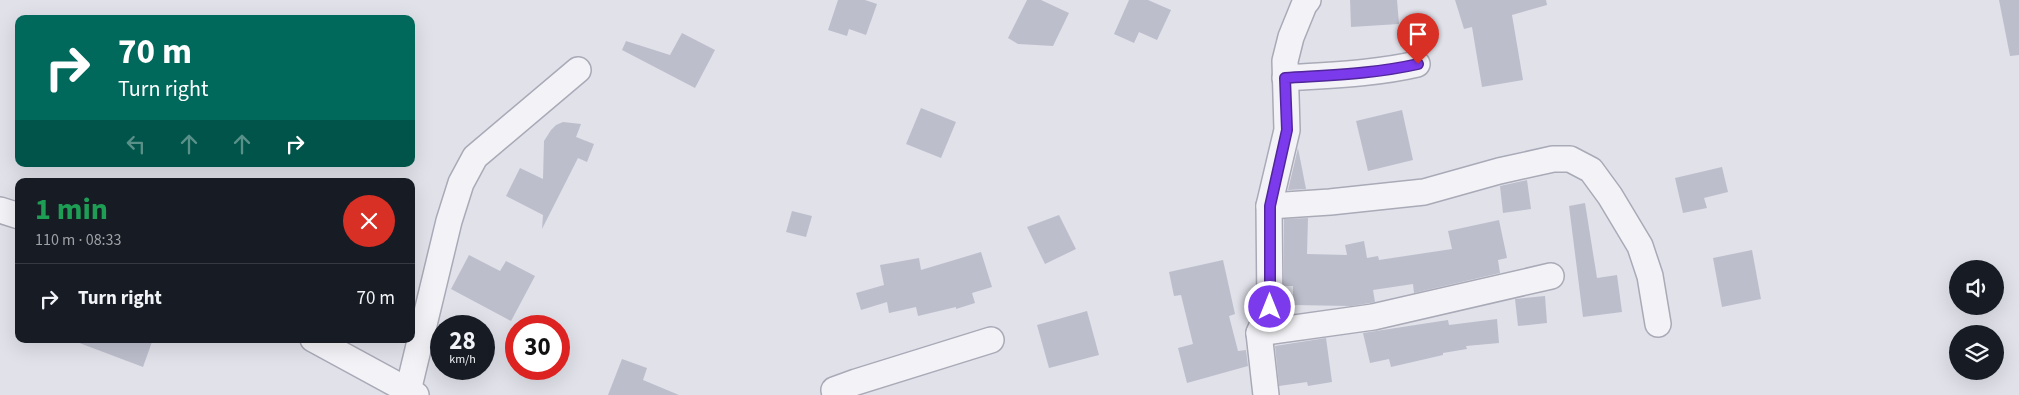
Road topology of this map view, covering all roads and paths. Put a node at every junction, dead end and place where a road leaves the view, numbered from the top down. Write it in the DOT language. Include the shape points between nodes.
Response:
graph roads {
  1 [pos="1308,0"];
  2 [pos="1418,64"];
  3 [pos="578,70"];
  4 [pos="1285,78"];
  5 [pos="1270,206"];
  6 [pos="0,210"];
  7 [pos="15,215"];
  8 [pos="1551,276"];
  9 [pos="1658,324"];
  10 [pos="1259,333"];
  11 [pos="991,340"];
  12 [pos="320,343"];
  13 [pos="412,393"];
  14 [pos="835,395"];
  15 [pos="1266,395"];
  1 -- 4 [label="street" via="1291,37"];
  2 -- 4 [label="street"];
  3 -- 13 [label="street" via="475,158 461,183 449,221"];
  4 -- 5 [label="street" via="1287,130"];
  5 -- 9 [label="street" via="1424,192 1508,169 1554,159 1570,159 1590,170 1640,246 1650,276"];
  5 -- 10 [label="street" via="1270,307"];
  6 -- 7 [label="street"];
  8 -- 10 [label="street" via="1373,317"];
  10 -- 15 [label="street"];
  11 -- 14 [label="street" via="856,382 834,390"];
  12 -- 13 [label="street"];
}
